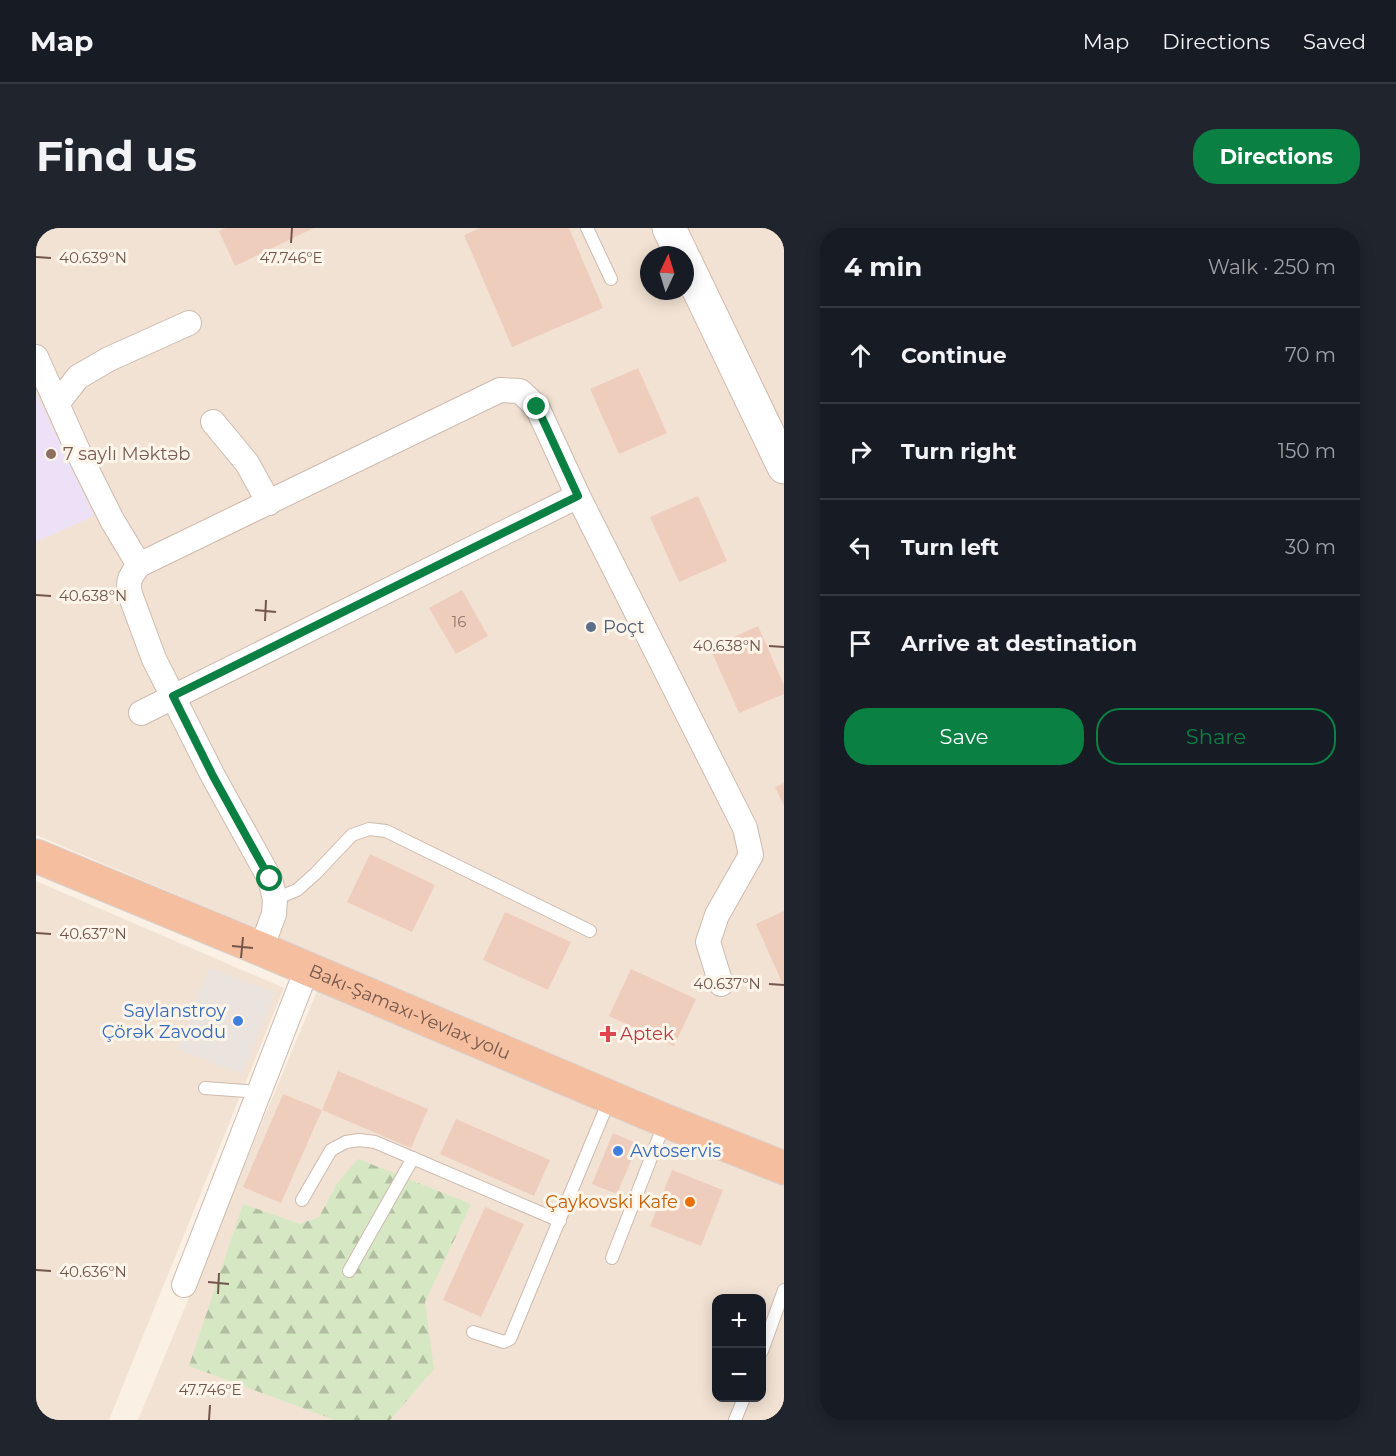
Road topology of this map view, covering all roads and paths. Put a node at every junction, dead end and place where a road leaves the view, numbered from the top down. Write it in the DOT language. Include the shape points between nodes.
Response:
graph roads {
  1 [pos="587,228"];
  2 [pos="669,228"];
  3 [pos="678,246"];
  4 [pos="610,279"];
  5 [pos="694,280"];
  6 [pos="189,323"];
  7 [pos="36,357"];
  8 [pos="57,404"];
  9 [pos="213,422"];
  10 [pos="784,467"];
  11 [pos="578,496"];
  12 [pos="269,503"];
  13 [pos="139,565"];
  14 [pos="173,696"];
  15 [pos="141,713"];
  16 [pos="36,856"];
  17 [pos="274,899"];
  18 [pos="590,931"];
  19 [pos="261,949"];
  20 [pos="307,969"];
  21 [pos="721,984"];
  22 [pos="205,1088"];
  23 [pos="259,1092"];
  24 [pos="610,1097"];
  25 [pos="666,1121"];
  26 [pos="413,1158"];
  27 [pos="784,1168"];
  28 [pos="302,1200"];
  29 [pos="560,1221"];
  30 [pos="612,1258"];
  31 [pos="349,1271"];
  32 [pos="184,1285"];
  33 [pos="784,1290"];
  34 [pos="473,1332"];
  35 [pos="763,1348"];
  36 [pos="742,1402"];
  37 [pos="735,1420"];
  1 -- 4 [label="lane"];
  2 -- 3 [label="main road"];
  5 -- 10 [label="main road"];
  6 -- 8 [label="street" via="109,358 78,377"];
  7 -- 8 [label="street"];
  8 -- 13 [label="street" via="112,520"];
  9 -- 12 [label="street" via="248,463"];
  11 -- 12 [label="street" via="537,407 520,391 500,390"];
  11 -- 14 [label="street"];
  11 -- 21 [label="street" via="745,828 751,855 717,915 708,942"];
  12 -- 13 [label="street"];
  13 -- 14 [label="street" via="130,577 130,594"];
  14 -- 15 [label="street"];
  14 -- 17 [label="street" via="270,879"];
  16 -- 19 [label="highway, Bakı-Şamaxı-Yevlax yolu"];
  17 -- 18 [label="lane" via="297,890 352,835 369,829 386,831"];
  17 -- 19 [label="street" via="274,914"];
  19 -- 20 [label="highway, Bakı-Şamaxı-Yevlax yolu"];
  20 -- 23 [label="street"];
  20 -- 24 [label="highway, Bakı-Şamaxı-Yevlax yolu"];
  22 -- 23 [label="lane"];
  23 -- 32 [label="street"];
  24 -- 25 [label="highway, Bakı-Şamaxı-Yevlax yolu"];
  24 -- 29 [label="lane"];
  25 -- 27 [label="highway, Bakı-Şamaxı-Yevlax yolu"];
  25 -- 30 [label="lane"];
  26 -- 28 [label="lane" via="375,1142 346,1142 331,1150"];
  26 -- 29 [label="lane"];
  26 -- 31 [label="lane"];
  29 -- 34 [label="lane" via="510,1339 504,1342"];
  33 -- 35 [label="lane"];
  36 -- 37 [label="lane"];
}
